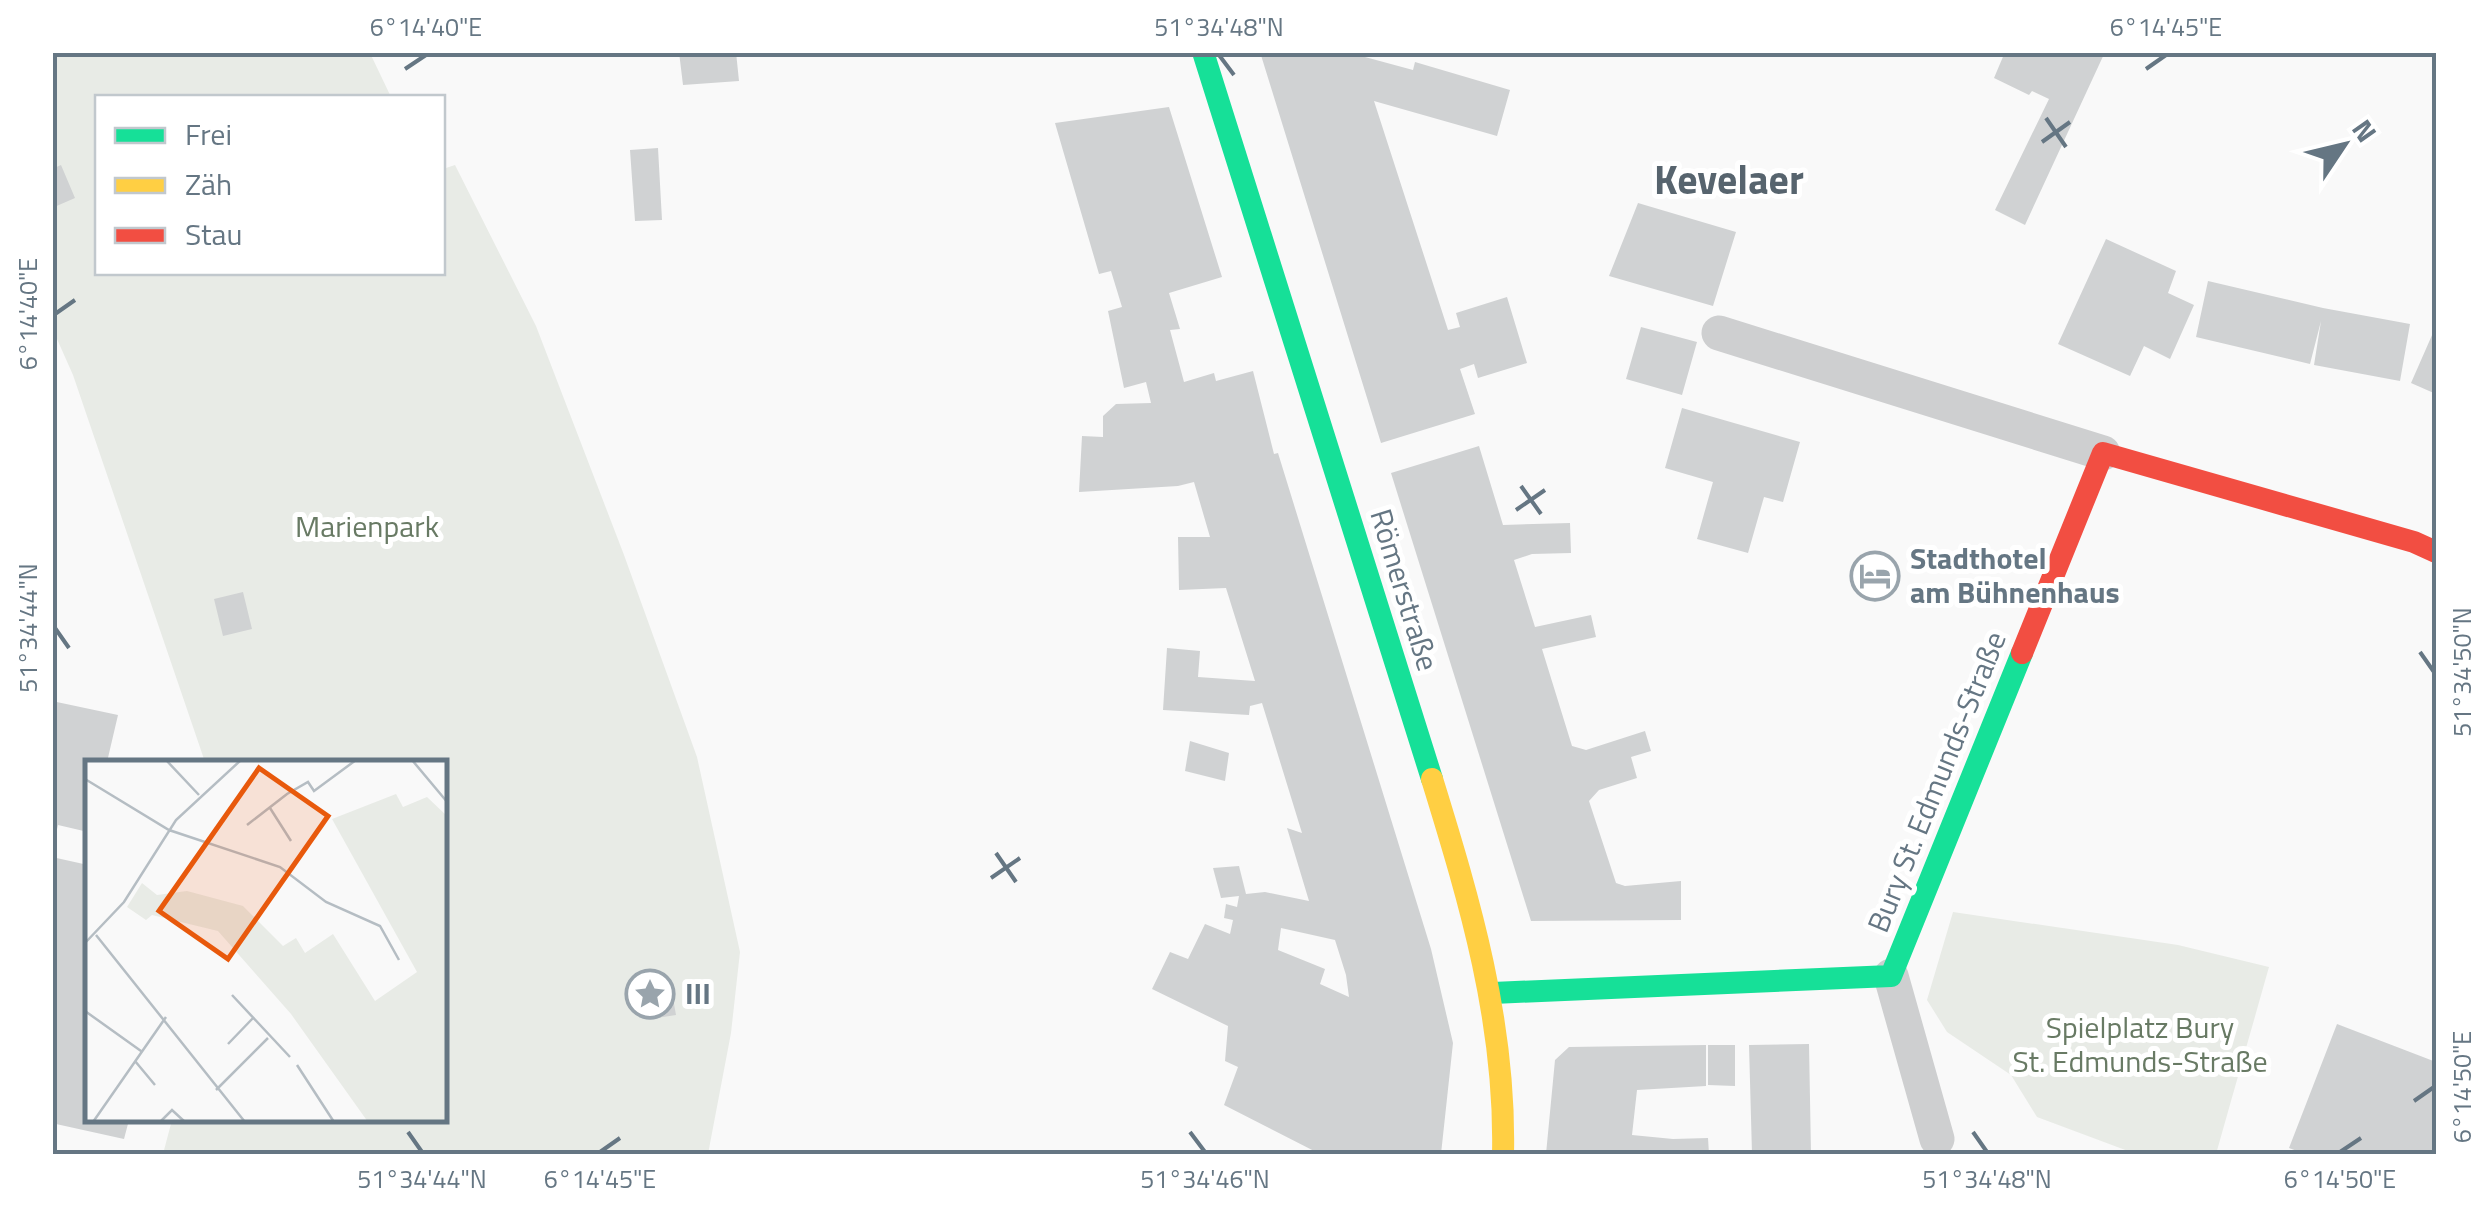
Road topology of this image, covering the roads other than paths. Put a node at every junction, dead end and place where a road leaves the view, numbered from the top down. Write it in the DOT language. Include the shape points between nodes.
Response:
graph roads {
  1 [pos="1203,52"];
  2 [pos="1719,333"];
  3 [pos="2103,452"];
  4 [pos="2436,552"];
  5 [pos="1891,976"];
  6 [pos="1492,992"];
  7 [pos="1937,1138"];
  8 [pos="1503,1154"];
  1 -- 6 [label="street, Römerstraße" via="1467,891"];
  2 -- 3 [label="lane"];
  3 -- 4 [label="street"];
  3 -- 5 [label="street, Bury St. Edmunds-Straße"];
  5 -- 6 [label="street, Bury St. Edmunds-Straße"];
  5 -- 7 [label="lane"];
  6 -- 8 [label="street, Römerstraße" via="1502,1054"];
}
